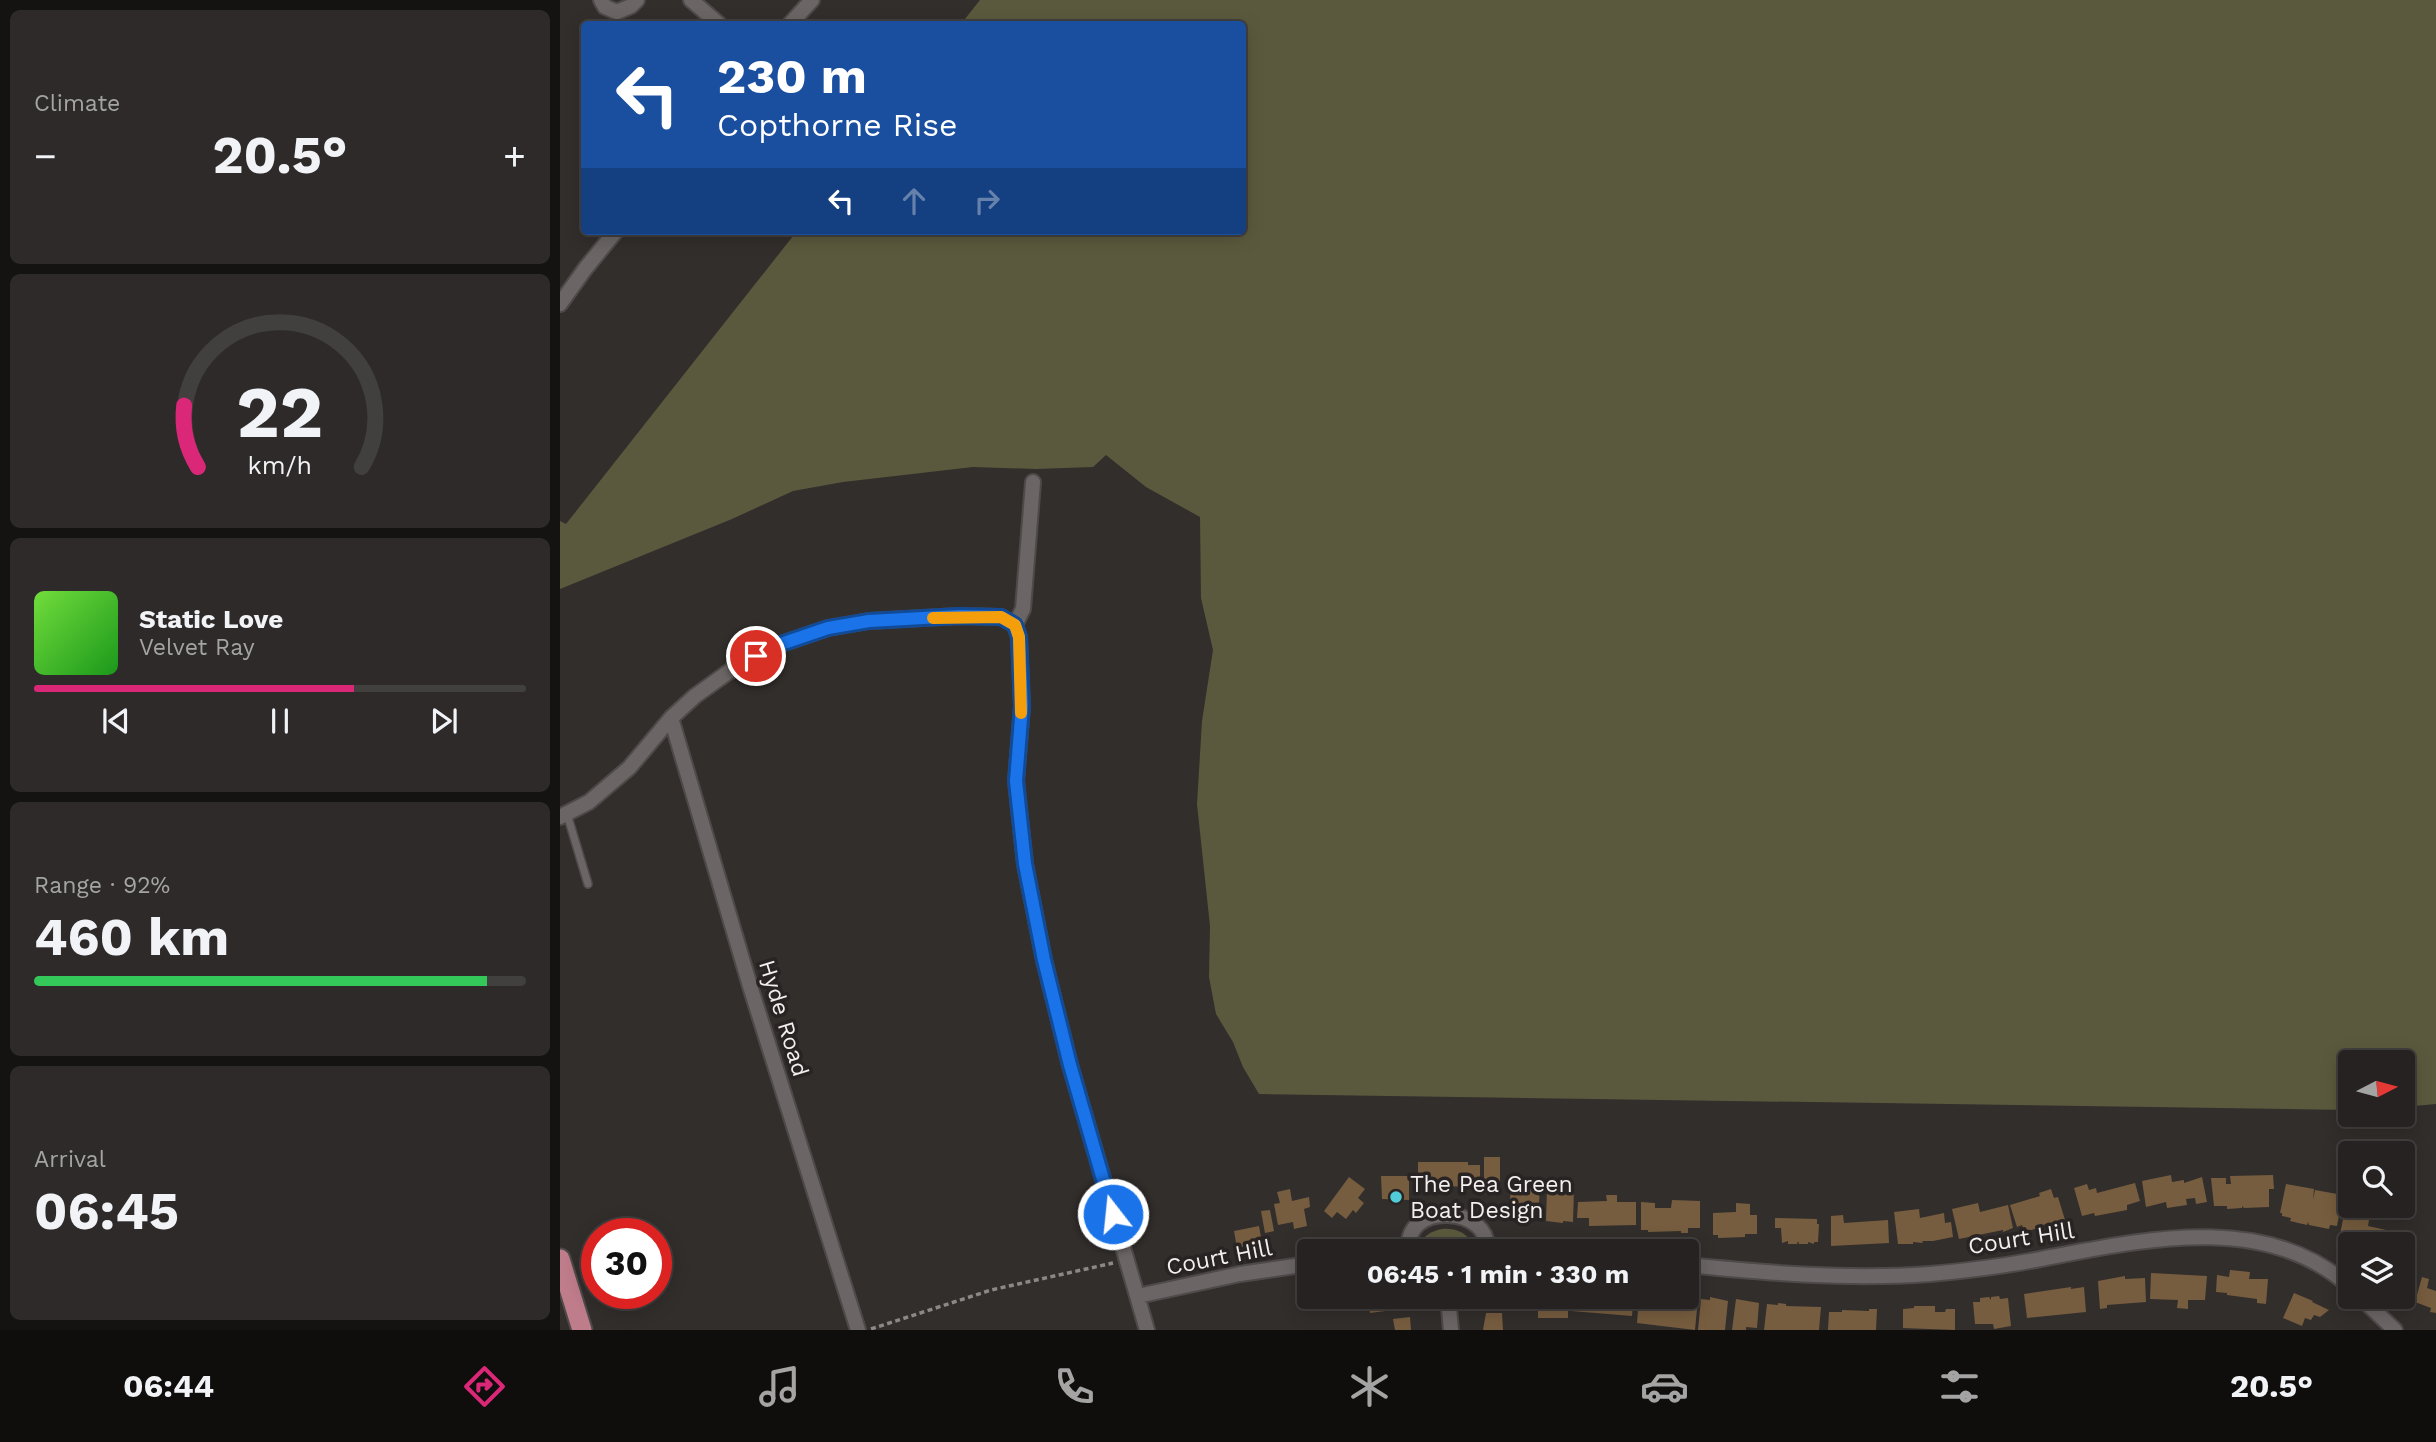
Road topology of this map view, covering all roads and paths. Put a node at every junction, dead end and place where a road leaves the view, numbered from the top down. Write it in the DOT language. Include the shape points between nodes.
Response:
graph roads {
  1 [pos="601,0"];
  2 [pos="637,0"];
  3 [pos="691,0"];
  4 [pos="812,0"];
  5 [pos="716,21"];
  6 [pos="793,21"];
  7 [pos="613,235"];
  8 [pos="560,304"];
  9 [pos="1033,482"];
  10 [pos="1015,625"];
  11 [pos="671,718"];
  12 [pos="563,815"];
  13 [pos="588,884"];
  14 [pos="1409,1239"];
  15 [pos="1485,1239"];
  16 [pos="560,1259"];
  17 [pos="1126,1261"];
  18 [pos="1297,1266"];
  19 [pos="1699,1266"];
  20 [pos="2338,1278"];
  21 [pos="1138,1296"];
  22 [pos="1449,1309"];
  23 [pos="2373,1309"];
  24 [pos="582,1330"];
  25 [pos="858,1330"];
  26 [pos="869,1330"];
  27 [pos="1147,1330"];
  28 [pos="1451,1330"];
  29 [pos="2395,1330"];
  1 -- 2 [label="street" via="617,12"];
  3 -- 5 [label="street"];
  4 -- 6 [label="street"];
  7 -- 8 [label="street"];
  9 -- 10 [label="street" via="1023,609"];
  10 -- 11 [label="street" via="1001,617 959,616 828,628 778,645 734,668"];
  10 -- 17 [label="street" via="1022,706 1016,781 1025,864 1070,1065"];
  11 -- 12 [label="street" via="629,768 589,802"];
  11 -- 25 [label="street, Hyde Road"];
  12 -- 13 [label="lane"];
  14 -- 15 [label="street" via="1416,1227 1441,1215 1474,1223"];
  16 -- 24 [label="main road"];
  17 -- 21 [label="street"];
  17 -- 26 [label="path" via="991,1290"];
  18 -- 21 [label="street, Court Hill"];
  19 -- 20 [label="street, Court Hill" via="1829,1277 1886,1276 2006,1265 2161,1240 2216,1238 2288,1250"];
  21 -- 27 [label="street"];
  22 -- 28 [label="street"];
  23 -- 29 [label="street"];
}
